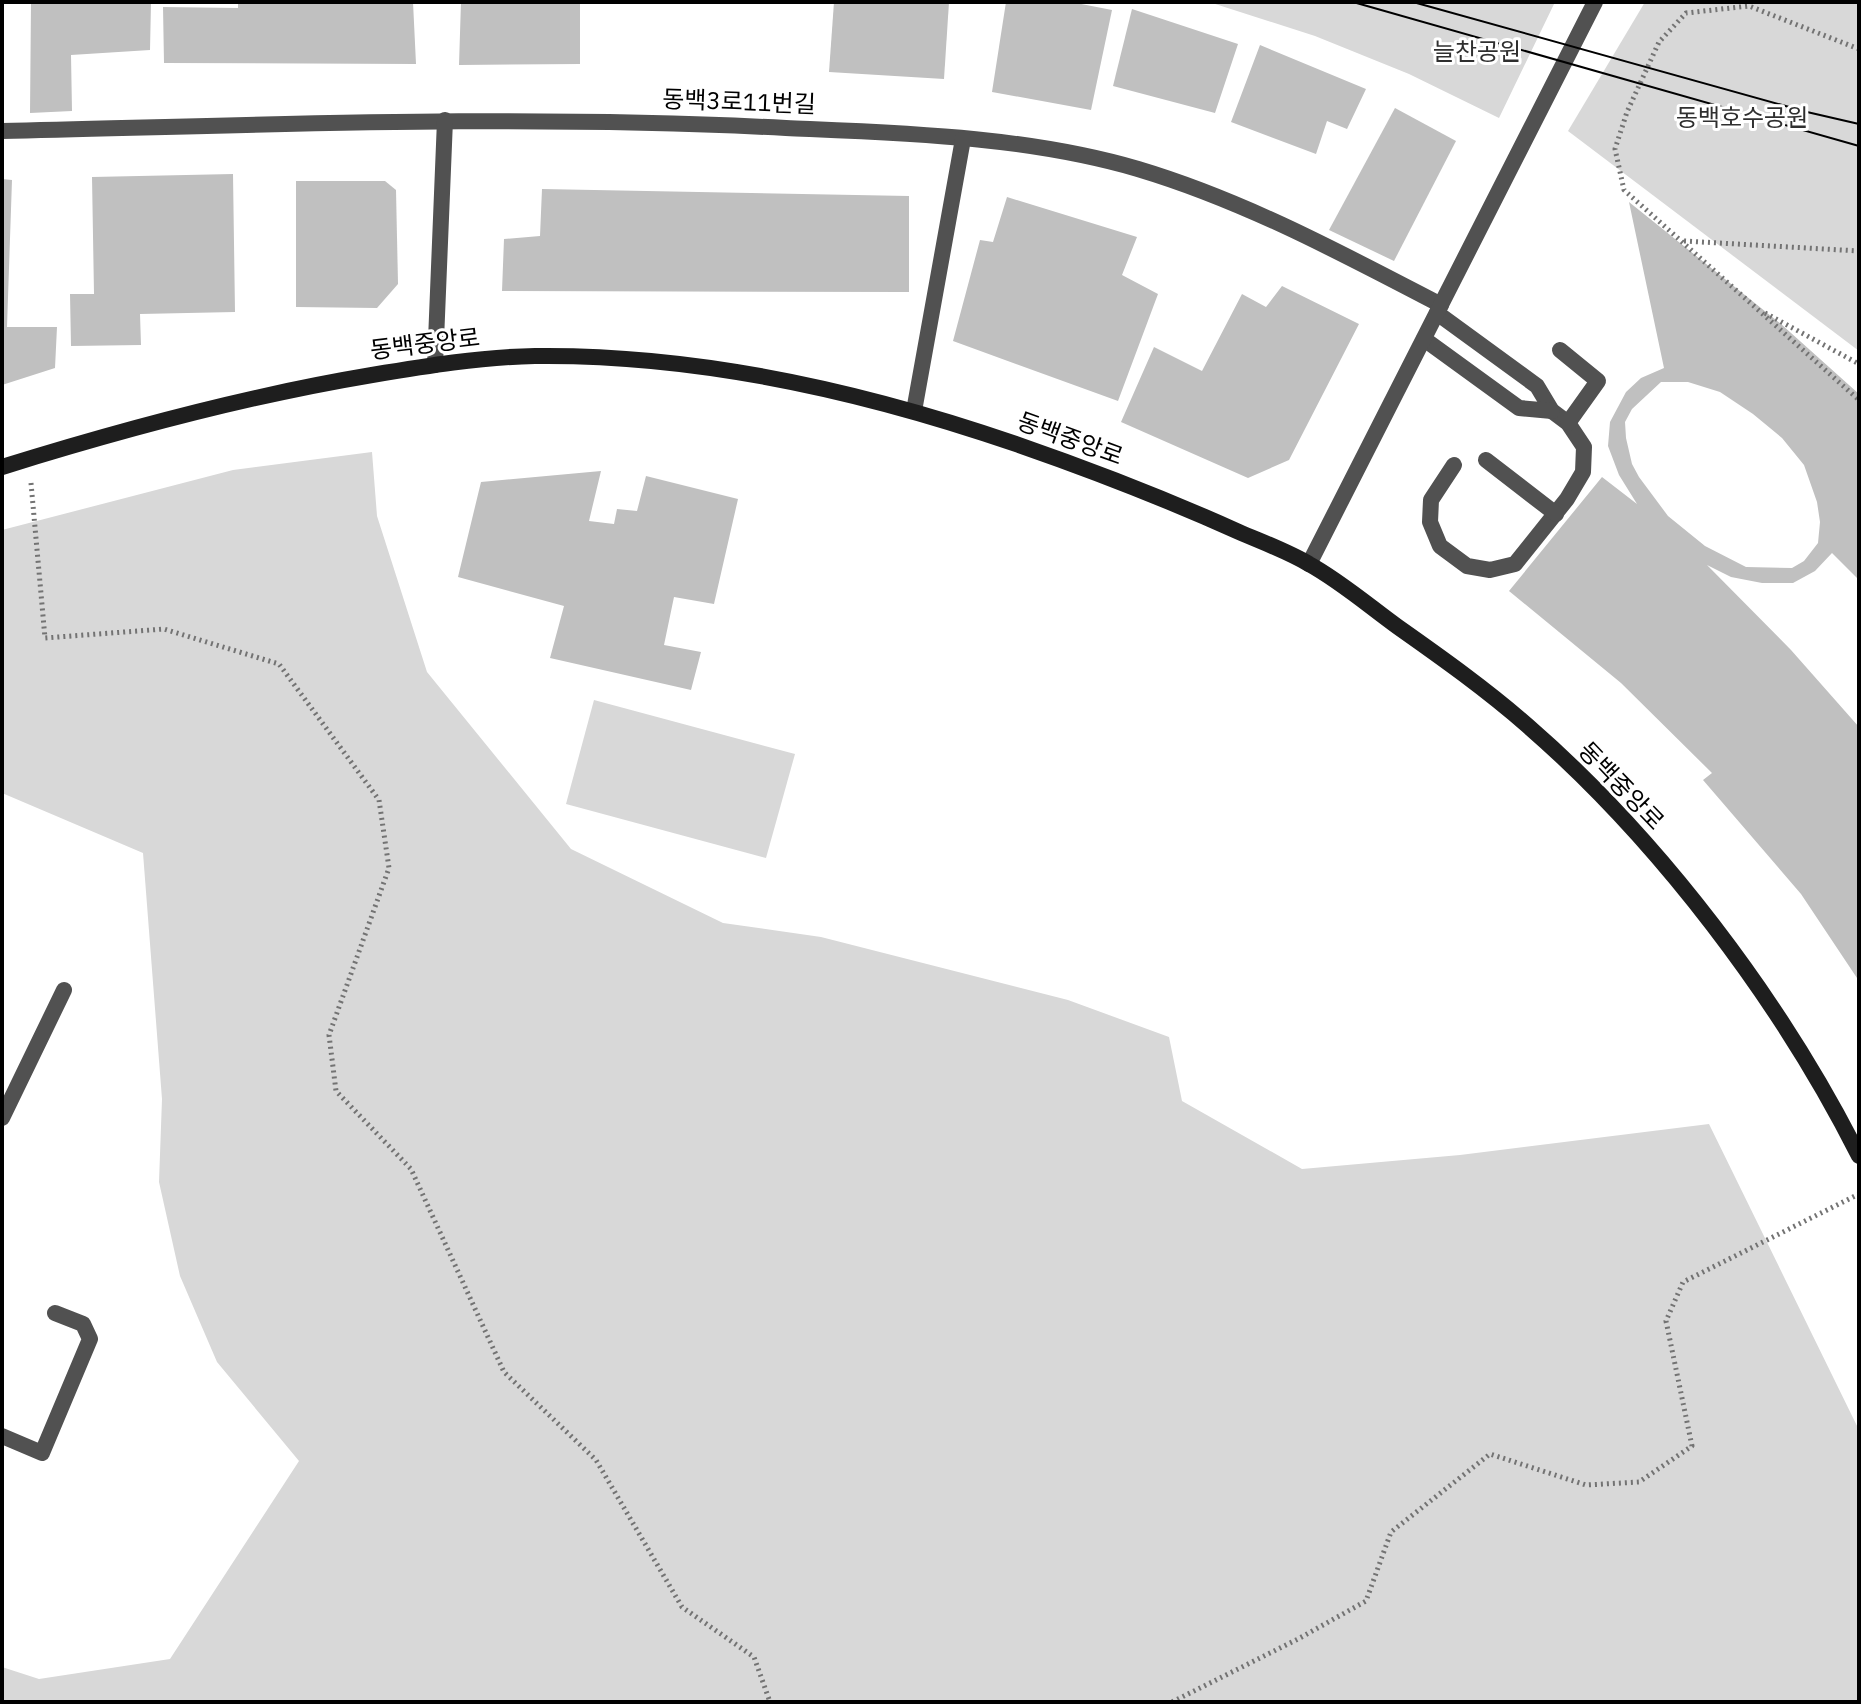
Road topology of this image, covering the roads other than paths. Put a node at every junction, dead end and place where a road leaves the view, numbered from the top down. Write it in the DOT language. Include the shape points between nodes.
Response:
graph roads {
  1 [pos="1595,2"];
  2 [pos="445,120"];
  3 [pos="2,131"];
  4 [pos="963,139"];
  5 [pos="1439,309"];
  6 [pos="1424,339"];
  7 [pos="1560,350"];
  8 [pos="435,365"];
  9 [pos="914,411"];
  10 [pos="1552,411"];
  11 [pos="1568,423"];
  12 [pos="1486,460"];
  13 [pos="1454,465"];
  14 [pos="2,467"];
  15 [pos="1556,514"];
  16 [pos="1309,564"];
  17 [pos="64,990"];
  18 [pos="2,1118"];
  19 [pos="1859,1156"];
  20 [pos="55,1313"];
  21 [pos="2,1436"];
  1 -- 5 [label="street"];
  2 -- 3 [label="street, 동백3로11번길"];
  2 -- 4 [label="street, 동백3로11번길" via="732,125"];
  2 -- 8 [label="street"];
  4 -- 5 [label="street, 동백3로11번길" via="1083,157 1200,189 1276,221"];
  4 -- 9 [label="street"];
  5 -- 6 [label="street"];
  5 -- 10 [label="street, 동백3로11번길" via="1537,386"];
  6 -- 10 [label="street" via="1519,408"];
  6 -- 16 [label="street"];
  7 -- 11 [label="street" via="1598,381"];
  8 -- 9 [label="street, 동백중앙로" via="532,356 617,358 705,367"];
  8 -- 14 [label="street, 동백중앙로" via="278,391"];
  9 -- 16 [label="street, 동백중앙로" via="1054,457 1198,513"];
  10 -- 11 [label="street"];
  11 -- 15 [label="street" via="1584,447 1583,472"];
  12 -- 15 [label="street"];
  13 -- 15 [label="street" via="1431,500 1430,522 1440,546 1467,566 1490,570 1515,564"];
  16 -- 19 [label="street, 동백중앙로" via="1484,690 1622,820 1773,1011"];
  17 -- 18 [label="street"];
  20 -- 21 [label="street" via="83,1324 90,1339 42,1453"];
}
